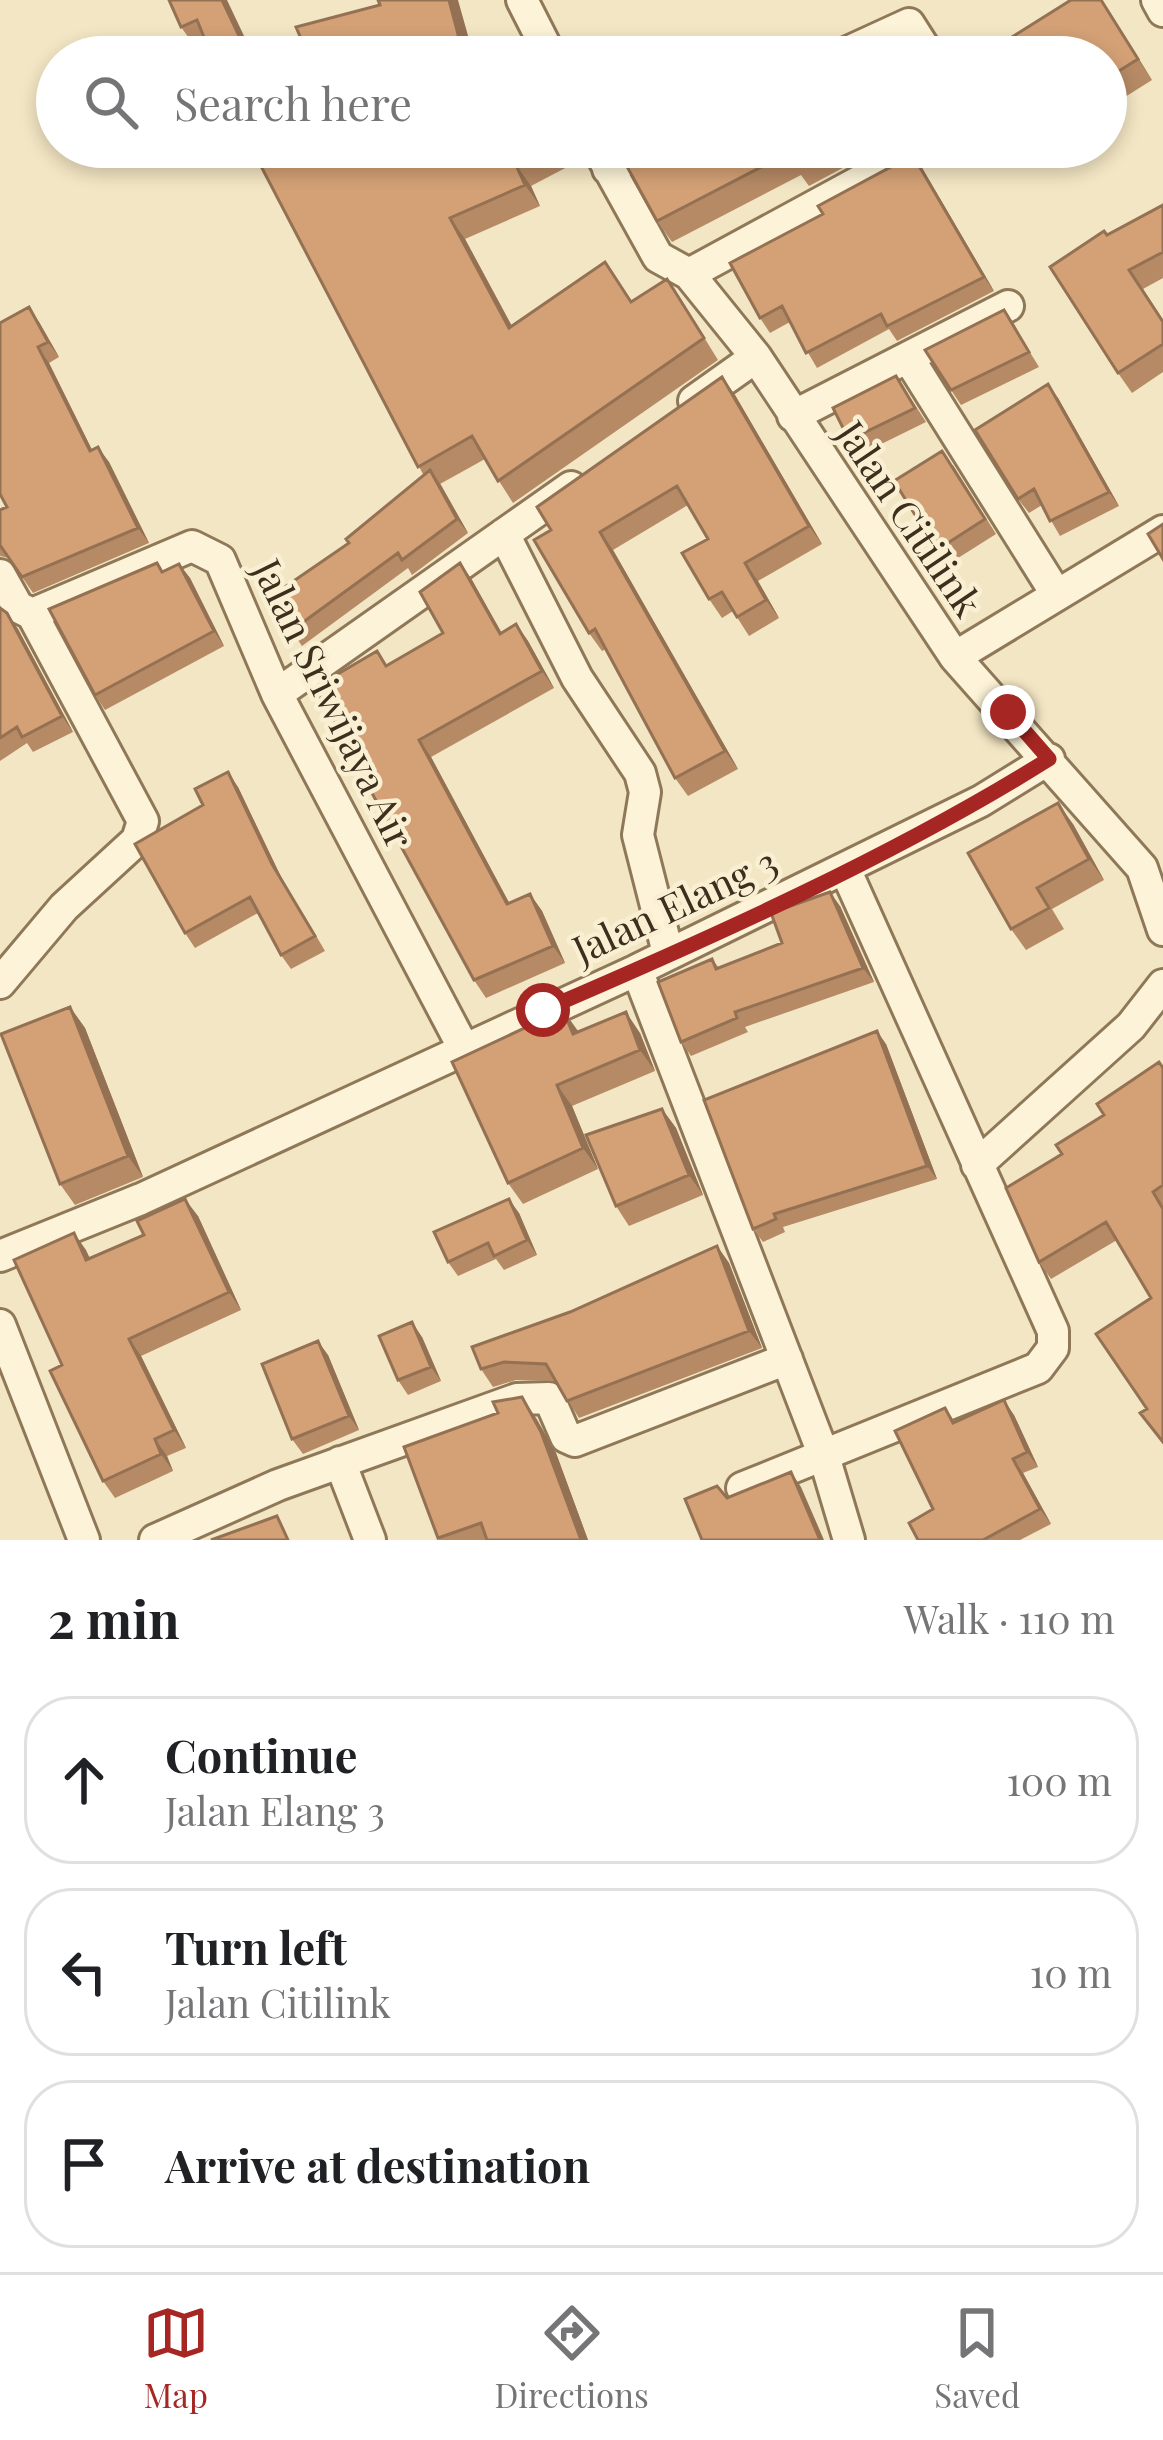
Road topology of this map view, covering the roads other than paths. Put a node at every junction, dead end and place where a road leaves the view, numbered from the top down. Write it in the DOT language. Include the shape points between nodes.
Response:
graph roads {
  1 [pos="522,0"];
  2 [pos="1157,0"];
  3 [pos="1163,11"];
  4 [pos="540,36"];
  5 [pos="884,36"];
  6 [pos="917,36"];
  7 [pos="608,168"];
  8 [pos="884,168"];
  9 [pos="689,274"];
  10 [pos="1008,306"];
  11 [pos="756,357"];
  12 [pos="908,359"];
  13 [pos="793,416"];
  14 [pos="659,425"];
  15 [pos="601,466"];
  16 [pos="1163,531"];
  17 [pos="504,534"];
  18 [pos="0,575"];
  19 [pos="1055,592"];
  20 [pos="32,614"];
  21 [pos="956,657"];
  22 [pos="277,694"];
  23 [pos="1049,759"];
  24 [pos="1153,862"];
  25 [pos="845,869"];
  26 [pos="1163,930"];
  27 [pos="668,953"];
  28 [pos="637,970"];
  29 [pos="0,983"];
  30 [pos="1163,986"];
  31 [pos="463,1047"];
  32 [pos="977,1165"];
  33 [pos="0,1256"];
  34 [pos="0,1324"];
  35 [pos="787,1359"];
  36 [pos="824,1456"];
  37 [pos="340,1462"];
  38 [pos="742,1488"];
  39 [pos="84,1540"];
  40 [pos="155,1540"];
  41 [pos="370,1540"];
  42 [pos="849,1540"];
  1 -- 4 [label="street"];
  2 -- 3 [label="street"];
  5 -- 6 [label="street" via="909,25"];
  7 -- 9 [label="street, Jalan Citilink" via="658,257"];
  8 -- 9 [label="street"];
  9 -- 11 [label="street, Jalan Citilink"];
  10 -- 12 [label="street"];
  11 -- 13 [label="street, Jalan Citilink"];
  11 -- 14 [label="street"];
  12 -- 13 [label="street"];
  12 -- 19 [label="street"];
  13 -- 21 [label="street, Jalan Citilink"];
  15 -- 17 [label="street"];
  16 -- 19 [label="street"];
  17 -- 22 [label="street"];
  17 -- 27 [label="street" via="577,678 640,773 638,835"];
  18 -- 20 [label="street" via="18,607"];
  19 -- 21 [label="street"];
  20 -- 22 [label="street, Jalan Sriwijaya Air" via="192,546 220,560"];
  20 -- 29 [label="street" via="143,821 136,840"];
  21 -- 23 [label="street, Jalan Citilink"];
  22 -- 31 [label="street, Jalan Sriwijaya Air"];
  23 -- 24 [label="street, Jalan Citilink"];
  23 -- 25 [label="street, Jalan Elang 3"];
  24 -- 26 [label="street, Jalan Citilink"];
  25 -- 27 [label="street, Jalan Elang 3"];
  25 -- 32 [label="street"];
  27 -- 28 [label="street, Jalan Elang 3"];
  28 -- 31 [label="street, Jalan Elang 3"];
  28 -- 35 [label="street"];
  30 -- 32 [label="street" via="1114,1042"];
  31 -- 33 [label="street, Jalan Elang 3" via="141,1199"];
  32 -- 36 [label="street" via="1053,1331 1048,1361"];
  34 -- 39 [label="street"];
  35 -- 36 [label="street"];
  35 -- 37 [label="street" via="575,1441 544,1395 485,1408"];
  36 -- 38 [label="street"];
  36 -- 42 [label="street"];
  37 -- 40 [label="street"];
  37 -- 41 [label="street"];
}
